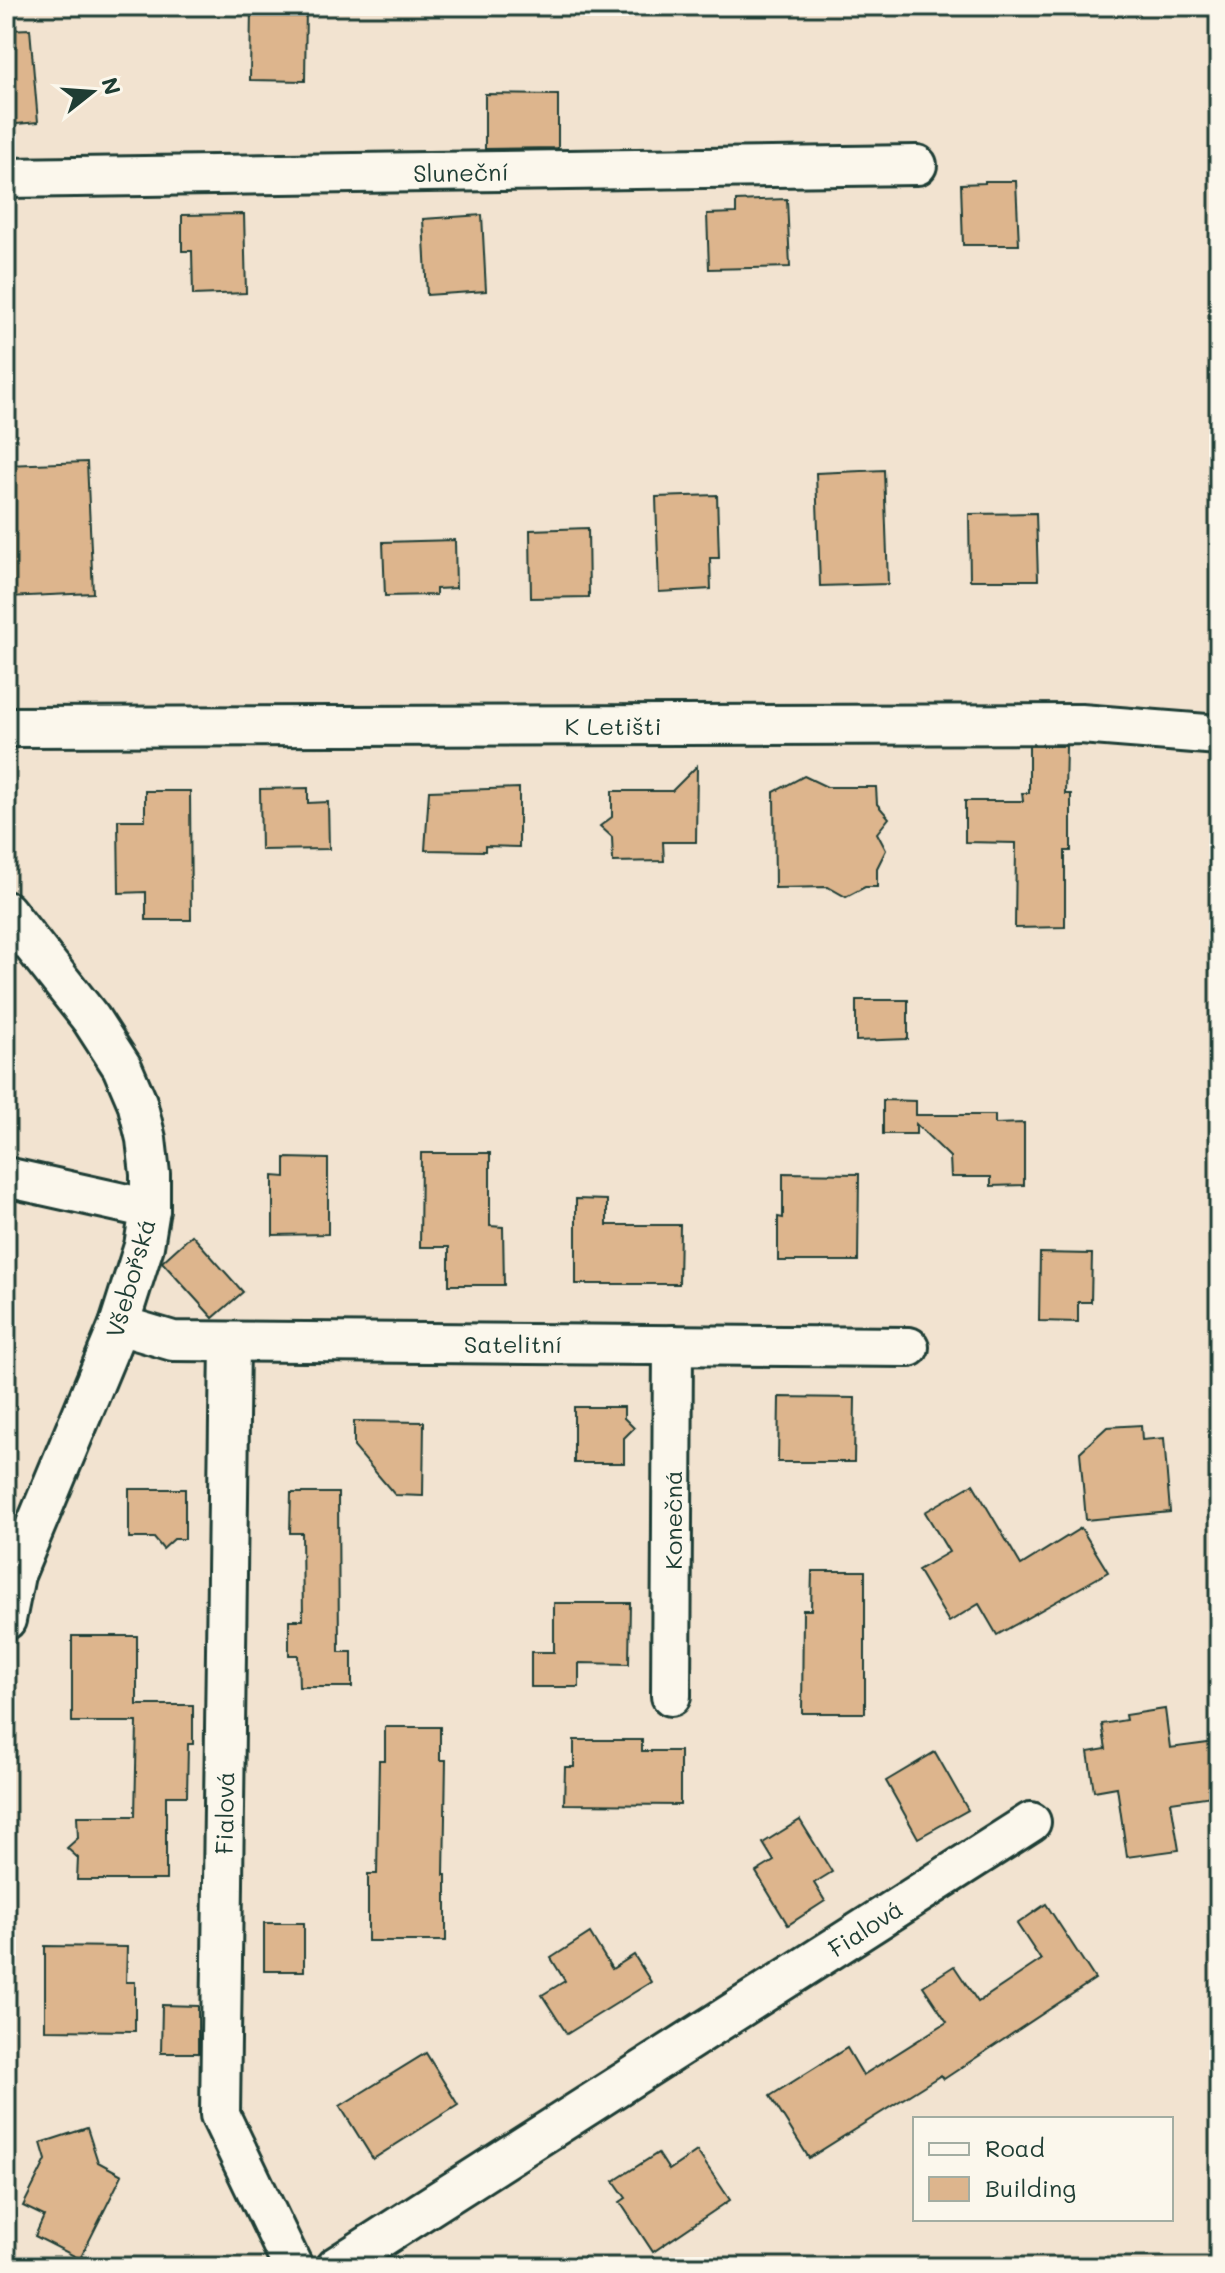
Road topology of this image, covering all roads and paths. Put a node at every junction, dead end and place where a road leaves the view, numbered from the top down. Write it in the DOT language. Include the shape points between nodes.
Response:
graph roads {
  1 [pos="917,165"];
  2 [pos="6,178"];
  3 [pos="6,727"];
  4 [pos="1219,735"];
  5 [pos="6,911"];
  6 [pos="6,1177"];
  7 [pos="150,1209"];
  8 [pos="119,1325"];
  9 [pos="230,1342"];
  10 [pos="673,1345"];
  11 [pos="909,1347"];
  12 [pos="6,1620"];
  13 [pos="671,1696"];
  14 [pos="1031,1822"];
  15 [pos="293,2267"];
  16 [pos="335,2267"];
  1 -- 2 [label="street, Sluneční"];
  3 -- 4 [label="street, K Letišti" via="1081,724"];
  5 -- 7 [label="street, Všebořská" via="122,1067 146,1139"];
  6 -- 7 [label="street"];
  7 -- 8 [label="street, Všebořská"];
  8 -- 9 [label="street, Satelitní" via="173,1341"];
  8 -- 12 [label="street, Všebořská" via="15,1575"];
  9 -- 10 [label="street, Satelitní"];
  9 -- 15 [label="street, Fialová" via="220,2115"];
  10 -- 11 [label="street, Satelitní"];
  10 -- 13 [label="street, Konečná"];
  14 -- 16 [label="street, Fialová"];
}
